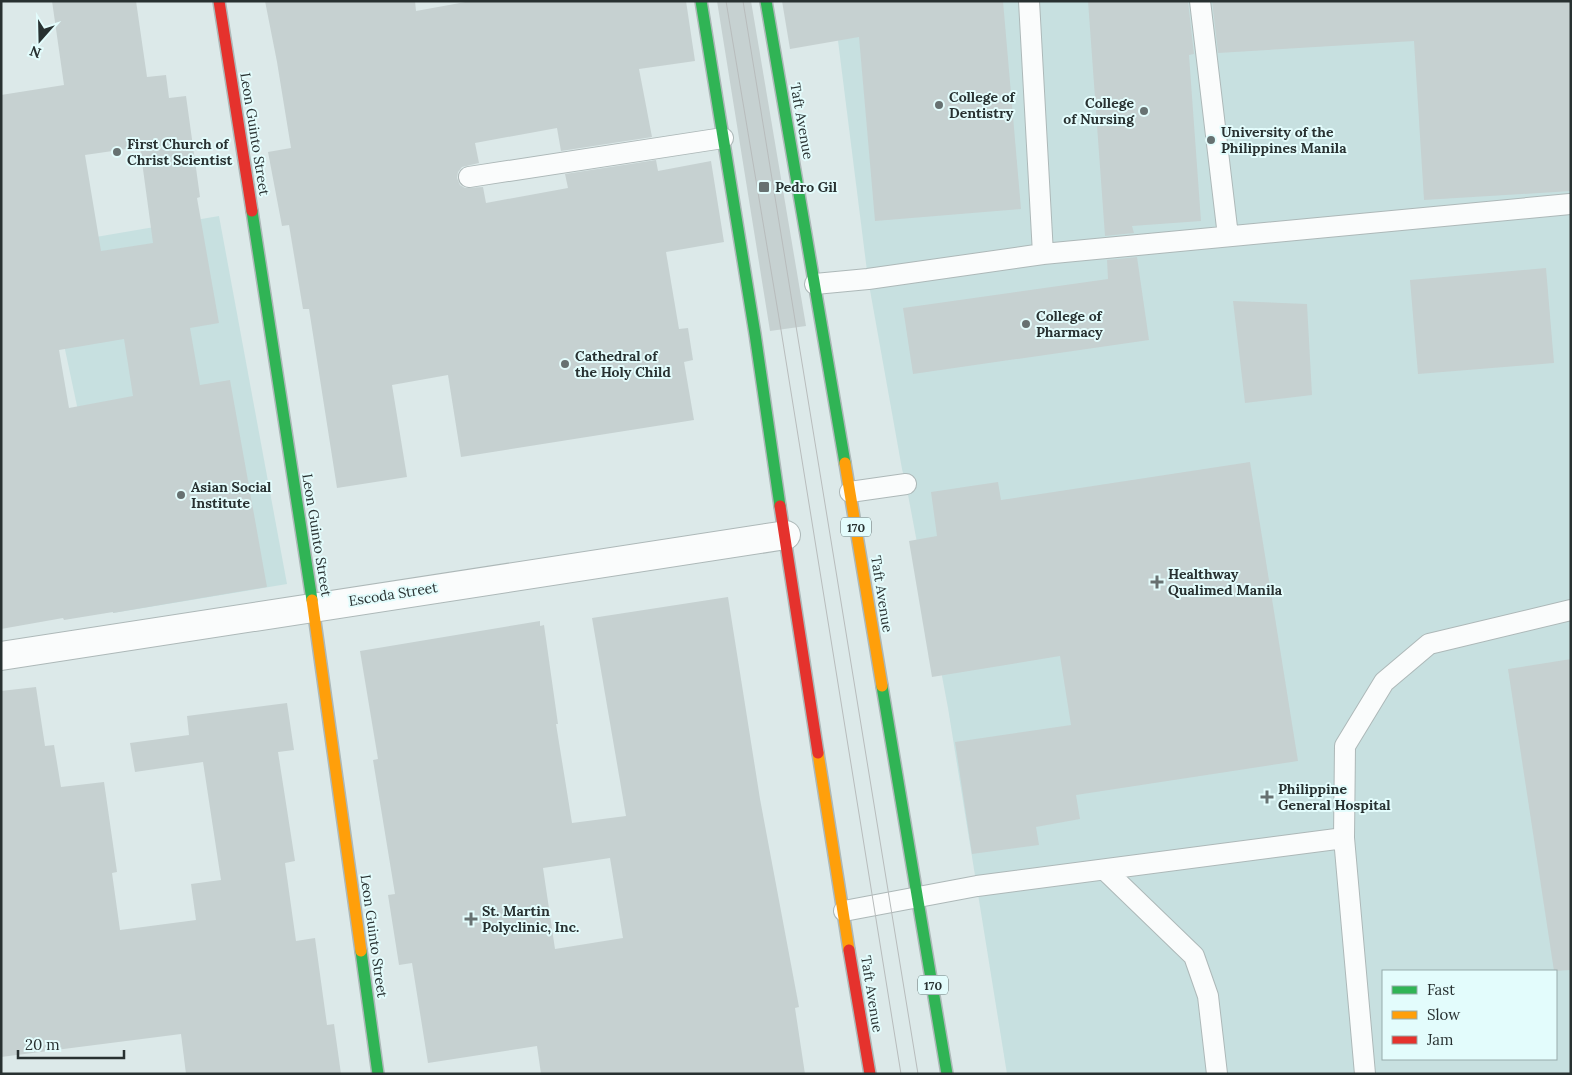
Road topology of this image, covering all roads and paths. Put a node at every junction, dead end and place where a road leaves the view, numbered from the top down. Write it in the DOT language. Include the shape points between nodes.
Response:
graph roads {
  1 [pos="219,1"];
  2 [pos="701,1"];
  3 [pos="766,1"];
  4 [pos="1029,1"];
  5 [pos="1200,1"];
  6 [pos="723,138"];
  7 [pos="469,178"];
  8 [pos="1570,204"];
  9 [pos="1228,236"];
  10 [pos="1043,254"];
  11 [pos="815,284"];
  12 [pos="906,484"];
  13 [pos="850,492"];
  14 [pos="786,535"];
  15 [pos="313,607"];
  16 [pos="1571,610"];
  17 [pos="1,656"];
  18 [pos="1344,838"];
  19 [pos="1105,870"];
  20 [pos="918,896"];
  21 [pos="844,912"];
  22 [pos="378,1074"];
  23 [pos="870,1074"];
  24 [pos="947,1074"];
  25 [pos="1217,1074"];
  26 [pos="1365,1074"];
  1 -- 15 [label="main road, Leon Guinto Street"];
  2 -- 6 [label="main road, Taft Avenue"];
  3 -- 11 [label="main road, Taft Avenue / 170"];
  4 -- 10 [label="lane"];
  5 -- 9 [label="lane"];
  6 -- 7 [label="lane"];
  6 -- 14 [label="main road, Taft Avenue"];
  8 -- 9 [label="lane"];
  9 -- 10 [label="lane"];
  10 -- 11 [label="lane"];
  11 -- 13 [label="main road, Taft Avenue / 170"];
  12 -- 13 [label="lane"];
  13 -- 20 [label="main road, Taft Avenue / 170"];
  14 -- 15 [label="street, Escoda Street"];
  14 -- 21 [label="main road, Taft Avenue"];
  15 -- 17 [label="street, Escoda Street"];
  15 -- 22 [label="main road, Leon Guinto Street"];
  16 -- 18 [label="lane" via="1429,644 1384,682 1344,746"];
  18 -- 19 [label="lane"];
  18 -- 26 [label="lane"];
  19 -- 20 [label="lane"];
  19 -- 25 [label="lane" via="1194,956 1208,996"];
  20 -- 21 [label="lane"];
  20 -- 24 [label="main road, Taft Avenue / 170"];
  21 -- 23 [label="main road, Taft Avenue"];
}
